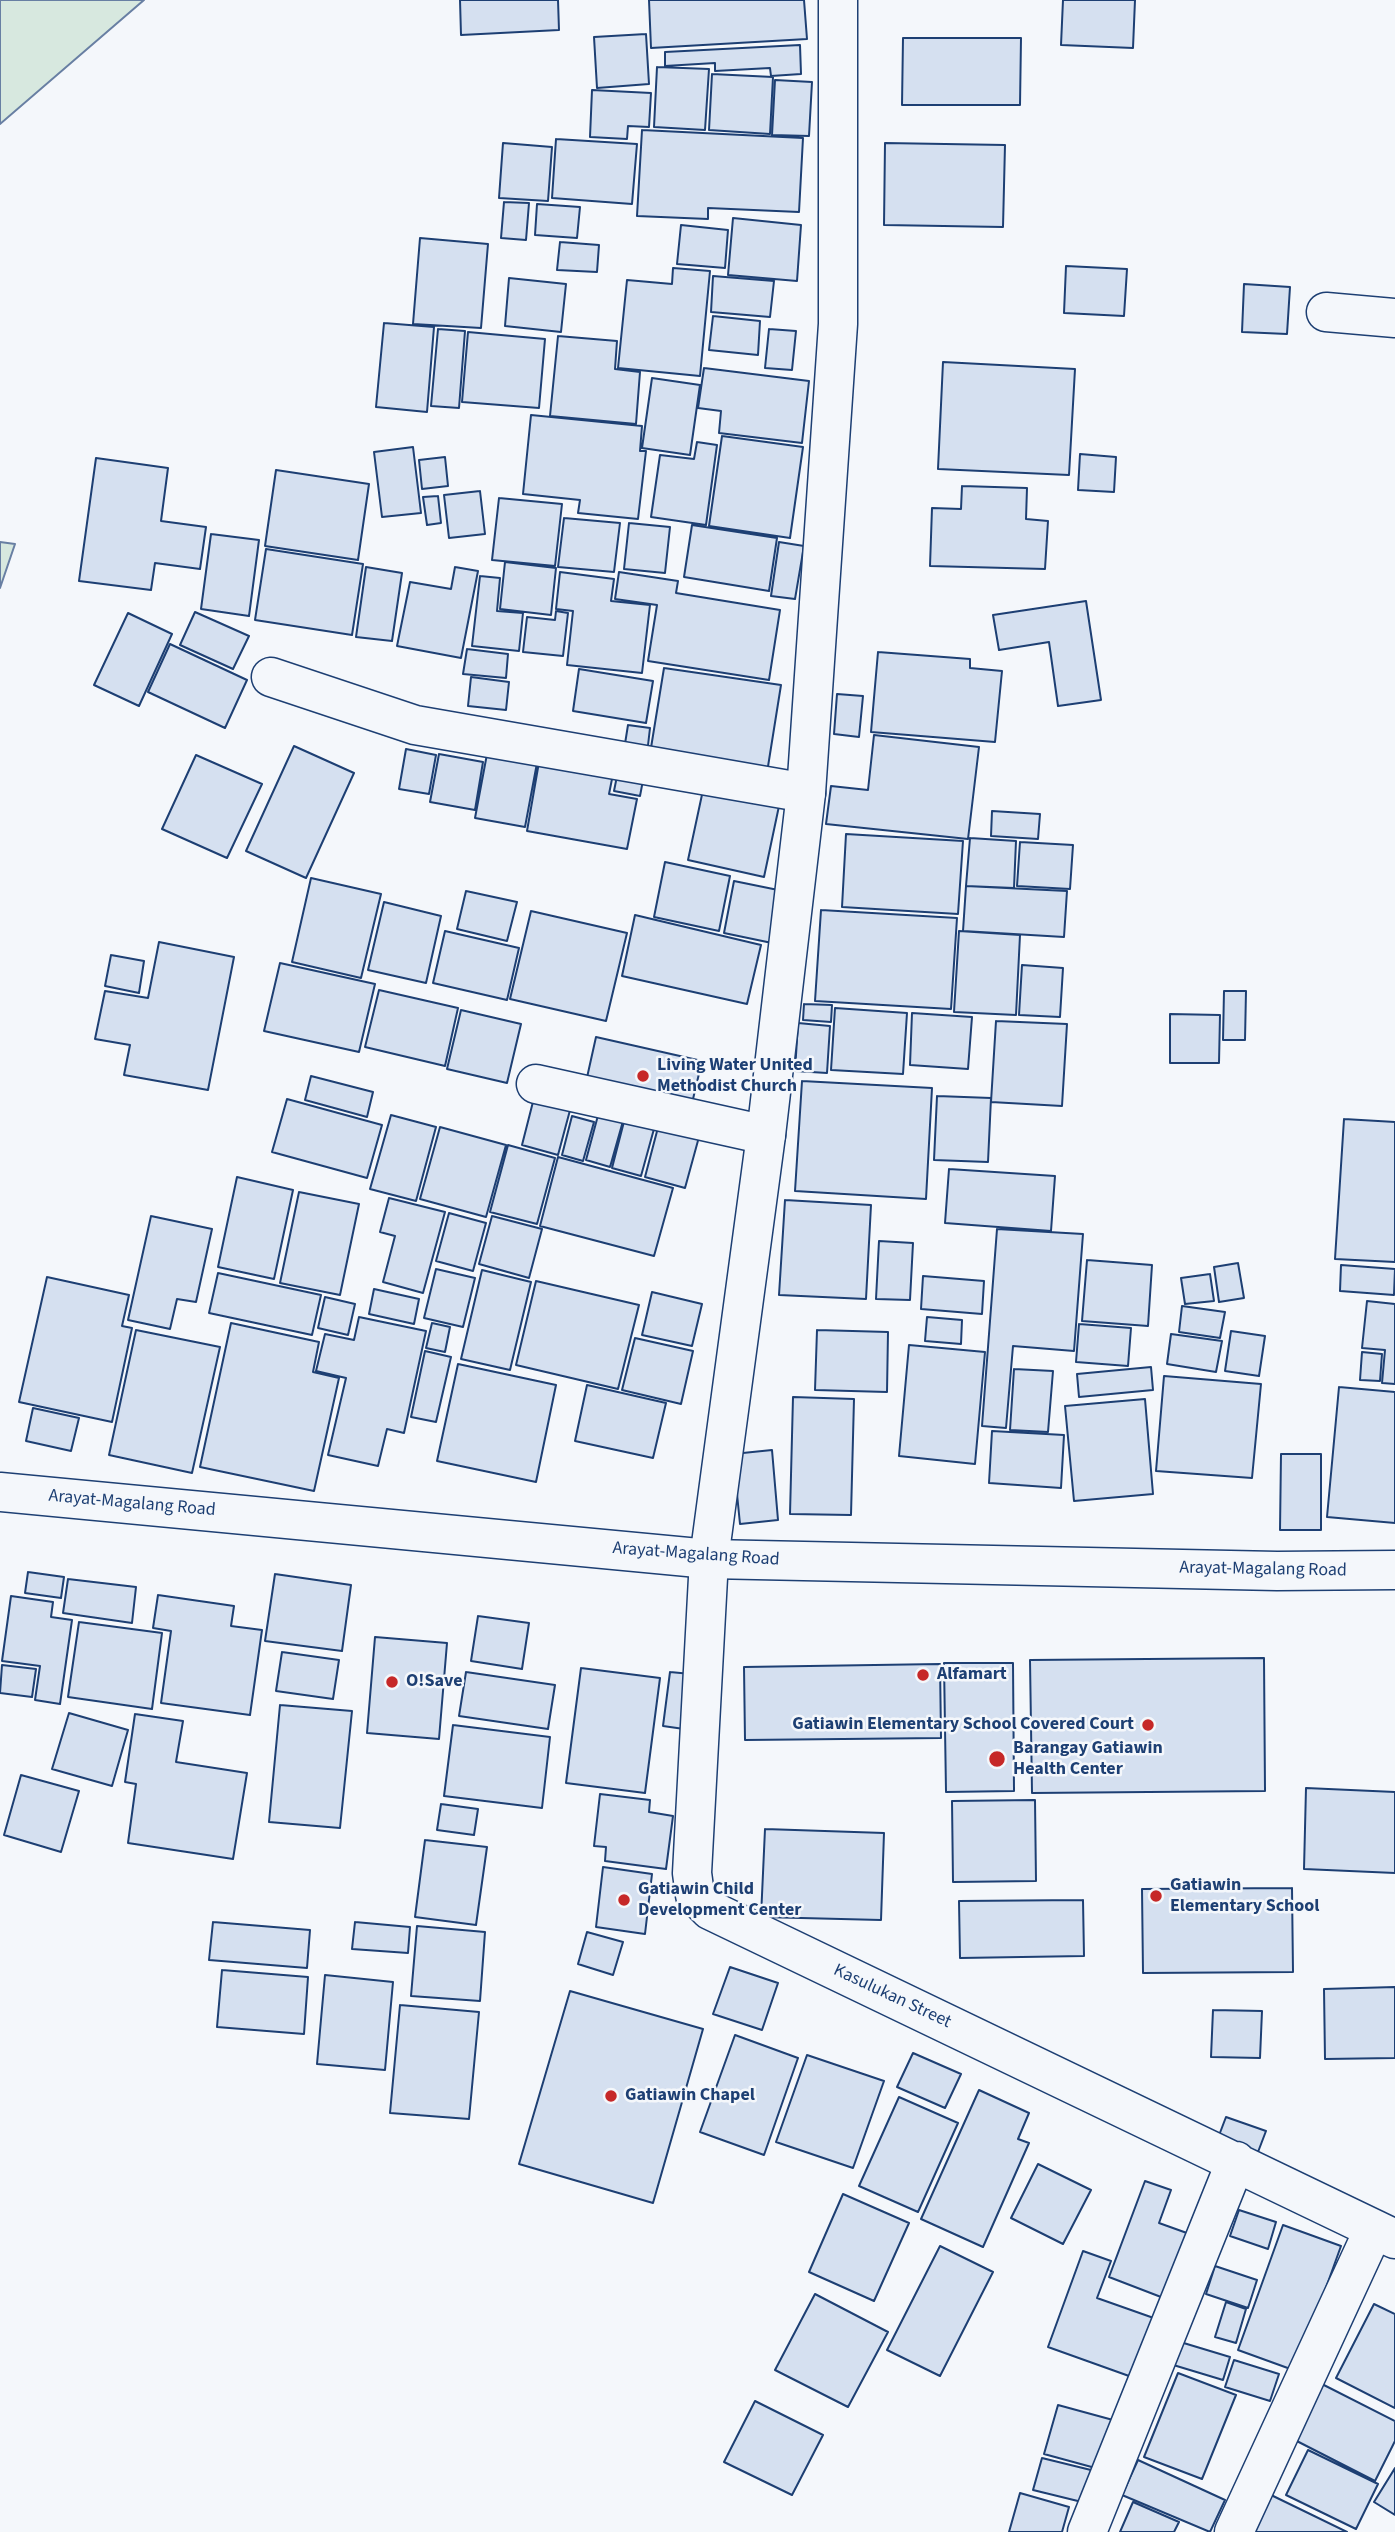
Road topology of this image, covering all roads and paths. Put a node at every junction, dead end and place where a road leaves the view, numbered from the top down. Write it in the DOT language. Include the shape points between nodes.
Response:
graph roads {
  1 [pos="838,0"];
  2 [pos="1326,312"];
  3 [pos="1395,318"];
  4 [pos="271,677"];
  5 [pos="806,793"];
  6 [pos="536,1084"];
  7 [pos="766,1135"];
  8 [pos="0,1492"];
  9 [pos="709,1559"];
  10 [pos="1395,1570"];
  11 [pos="1236,2161"];
  12 [pos="1384,2234"];
  13 [pos="1087,2532"];
  14 [pos="1234,2532"];
  1 -- 5 [label="street, Kasulukan Street" via="838,324"];
  2 -- 3 [label="street"];
  4 -- 5 [label="street" via="415,725"];
  5 -- 7 [label="street, Kasulukan Street"];
  6 -- 7 [label="street"];
  7 -- 9 [label="street, Kasulukan Street"];
  8 -- 9 [label="street, Arayat-Magalang Road"];
  9 -- 10 [label="street, Arayat-Magalang Road"];
  9 -- 11 [label="street, Kasulukan Street" via="692,1873 695,1895 710,1910"];
  11 -- 12 [label="street, Kasulukan Street"];
  11 -- 13 [label="street"];
  12 -- 14 [label="street"];
}
